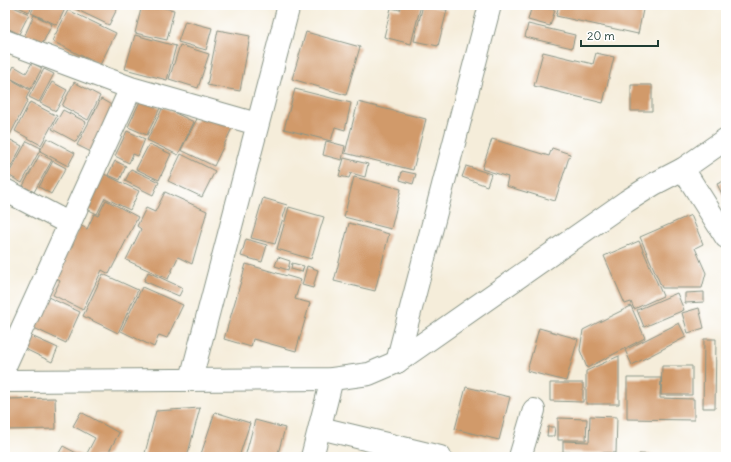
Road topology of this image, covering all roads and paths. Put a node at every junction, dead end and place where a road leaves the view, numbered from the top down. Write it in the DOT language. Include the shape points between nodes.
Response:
graph roads {
  1 [pos="289,5"];
  2 [pos="490,5"];
  3 [pos="5,40"];
  4 [pos="131,88"];
  5 [pos="258,124"];
  6 [pos="726,140"];
  7 [pos="683,169"];
  8 [pos="5,190"];
  9 [pos="70,224"];
  10 [pos="726,237"];
  11 [pos="397,362"];
  12 [pos="5,366"];
  13 [pos="191,379"];
  14 [pos="332,379"];
  15 [pos="5,381"];
  16 [pos="534,410"];
  17 [pos="320,428"];
  18 [pos="312,457"];
  19 [pos="440,457"];
  20 [pos="520,457"];
  1 -- 5 [label="street"];
  2 -- 11 [label="street"];
  3 -- 4 [label="street"];
  4 -- 5 [label="street"];
  4 -- 9 [label="street"];
  5 -- 13 [label="street"];
  6 -- 7 [label="street"];
  7 -- 10 [label="street"];
  7 -- 11 [label="street" via="627,201"];
  8 -- 9 [label="street"];
  9 -- 12 [label="street"];
  11 -- 14 [label="street" via="369,374"];
  13 -- 14 [label="street"];
  13 -- 15 [label="street"];
  14 -- 17 [label="street"];
  16 -- 20 [label="street"];
  17 -- 18 [label="street"];
  17 -- 19 [label="street"];
}
